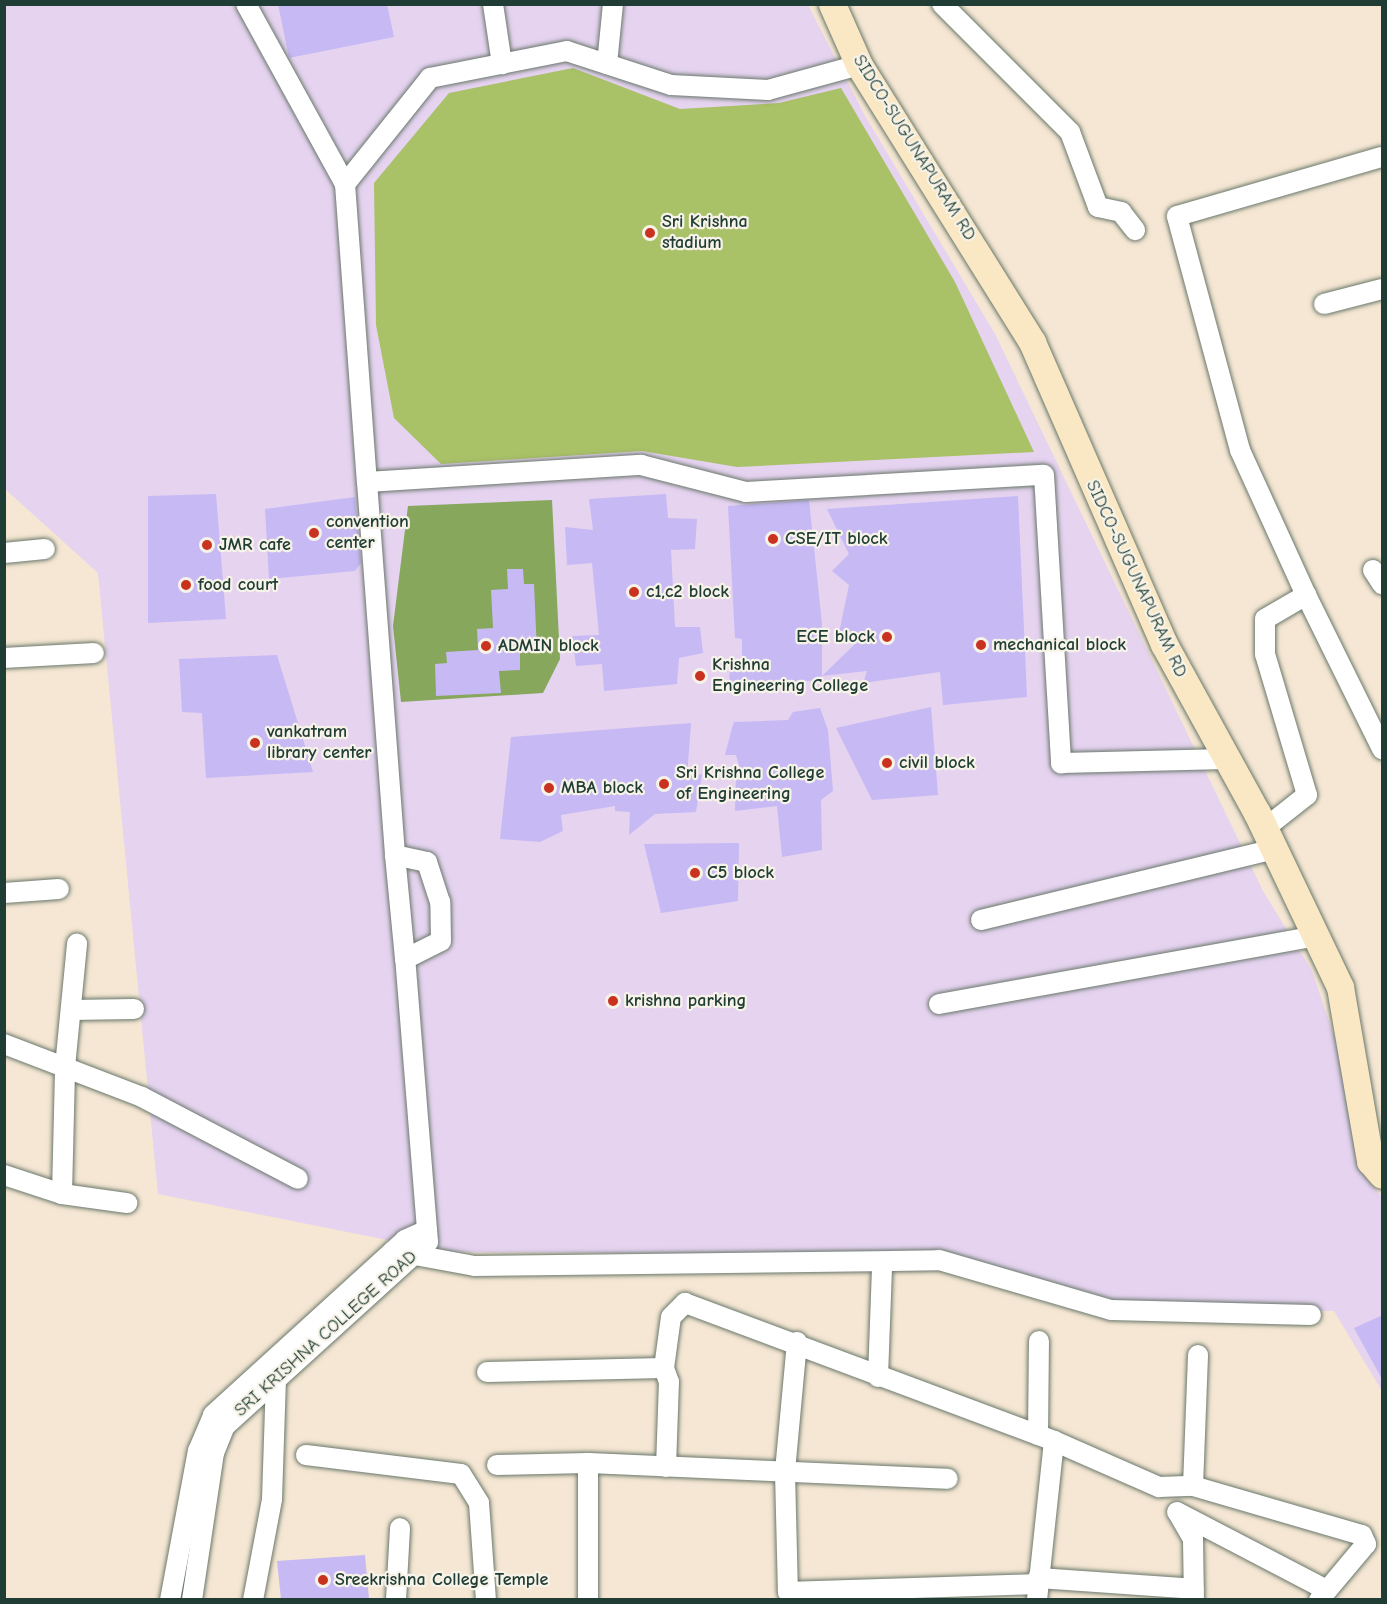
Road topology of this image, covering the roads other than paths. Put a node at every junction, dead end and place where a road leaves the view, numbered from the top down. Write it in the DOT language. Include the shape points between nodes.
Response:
graph roads {
  1 [pos="246,4"];
  2 [pos="493,4"];
  3 [pos="613,4"];
  4 [pos="832,4"];
  5 [pos="942,4"];
  6 [pos="502,64"];
  7 [pos="607,64"];
  8 [pos="859,65"];
  9 [pos="1383,157"];
  10 [pos="345,184"];
  11 [pos="1135,230"];
  12 [pos="1383,289"];
  13 [pos="1324,304"];
  14 [pos="367,482"];
  15 [pos="45,549"];
  16 [pos="4,553"];
  17 [pos="1306,595"];
  18 [pos="94,652"];
  19 [pos="4,658"];
  20 [pos="1383,749"];
  21 [pos="1227,759"];
  22 [pos="1269,839"];
  23 [pos="395,855"];
  24 [pos="59,889"];
  25 [pos="4,893"];
  26 [pos="981,920"];
  27 [pos="1316,936"];
  28 [pos="77,944"];
  29 [pos="405,959"];
  30 [pos="939,1004"];
  31 [pos="134,1009"];
  32 [pos="71,1010"];
  33 [pos="4,1044"];
  34 [pos="65,1067"];
  35 [pos="4,1175"];
  36 [pos="1383,1175"];
  37 [pos="298,1179"];
  38 [pos="62,1194"];
  39 [pos="127,1203"];
  40 [pos="427,1230"];
  41 [pos="393,1251"];
  42 [pos="415,1254"];
  43 [pos="882,1270"];
  44 [pos="1311,1315"];
  45 [pos="1039,1341"];
  46 [pos="796,1342"];
  47 [pos="1198,1355"];
  48 [pos="664,1368"];
  49 [pos="487,1372"];
  50 [pos="878,1377"];
  51 [pos="276,1379"];
  52 [pos="1046,1438"];
  53 [pos="306,1455"];
  54 [pos="588,1463"];
  55 [pos="497,1465"];
  56 [pos="666,1467"];
  57 [pos="785,1472"];
  58 [pos="948,1479"];
  59 [pos="1193,1486"];
  60 [pos="1159,1487"];
  61 [pos="1178,1512"];
  62 [pos="400,1528"];
  63 [pos="1038,1587"];
  64 [pos="1194,1594"];
  65 [pos="1323,1595"];
  66 [pos="170,1599"];
  67 [pos="192,1599"];
  68 [pos="253,1599"];
  69 [pos="396,1599"];
  70 [pos="486,1599"];
  71 [pos="588,1599"];
  1 -- 10 [label="street"];
  2 -- 6 [label="street"];
  3 -- 7 [label="street"];
  4 -- 8 [label="street, SIDCO-SUGUNAPURAM RD"];
  5 -- 11 [label="street" via="1070,132 1098,207 1121,212"];
  6 -- 7 [label="street" via="567,51"];
  6 -- 10 [label="street" via="430,78"];
  7 -- 8 [label="street" via="671,85 768,90"];
  8 -- 21 [label="street, SIDCO-SUGUNAPURAM RD" via="1032,342 1164,644"];
  9 -- 17 [label="street" via="1177,216 1240,450"];
  10 -- 14 [label="street, SRI KRISHNA COLLEGE ROAD"];
  12 -- 13 [label="street"];
  14 -- 21 [label="street" via="641,465 746,492 1044,475 1061,763"];
  14 -- 23 [label="street, SRI KRISHNA COLLEGE ROAD"];
  15 -- 16 [label="street"];
  17 -- 20 [label="street"];
  17 -- 22 [label="street" via="1265,619 1265,654 1306,795"];
  18 -- 19 [label="street"];
  21 -- 22 [label="street, SIDCO-SUGUNAPURAM RD"];
  22 -- 26 [label="street"];
  22 -- 27 [label="street, SIDCO-SUGUNAPURAM RD"];
  23 -- 29 [label="street, SRI KRISHNA COLLEGE ROAD"];
  23 -- 29 [label="street" via="427,862 440,902 441,941"];
  24 -- 25 [label="street"];
  27 -- 30 [label="street"];
  27 -- 36 [label="street, SIDCO-SUGUNAPURAM RD" via="1340,987 1370,1161"];
  28 -- 32 [label="street"];
  29 -- 40 [label="street, SRI KRISHNA COLLEGE ROAD"];
  31 -- 32 [label="street"];
  32 -- 34 [label="street"];
  33 -- 34 [label="street"];
  34 -- 37 [label="street" via="142,1097"];
  34 -- 38 [label="street"];
  35 -- 38 [label="street"];
  38 -- 39 [label="street"];
  40 -- 41 [label="street"];
  40 -- 42 [label="street, SRI KRISHNA COLLEGE ROAD" via="428,1242"];
  41 -- 42 [label="street"];
  41 -- 66 [label="street" via="213,1415 198,1451"];
  42 -- 44 [label="street" via="475,1266 939,1260 1111,1310"];
  42 -- 51 [label="street, SRI KRISHNA COLLEGE ROAD"];
  43 -- 50 [label="street"];
  45 -- 52 [label="street"];
  46 -- 48 [label="street" via="685,1304 671,1317"];
  46 -- 50 [label="street"];
  46 -- 57 [label="street"];
  47 -- 59 [label="street"];
  48 -- 49 [label="street"];
  48 -- 56 [label="street" via="669,1382"];
  50 -- 52 [label="street"];
  51 -- 67 [label="street, SRI KRISHNA COLLEGE ROAD" via="225,1426 214,1453"];
  51 -- 68 [label="street" via="273,1488"];
  52 -- 60 [label="street"];
  52 -- 63 [label="street"];
  53 -- 70 [label="street" via="461,1474 479,1503"];
  54 -- 55 [label="street"];
  54 -- 56 [label="street"];
  54 -- 71 [label="street"];
  56 -- 57 [label="street"];
  57 -- 58 [label="street"];
  57 -- 63 [label="street" via="788,1592"];
  59 -- 60 [label="street"];
  59 -- 65 [label="street" via="1362,1535 1366,1544"];
  60 -- 61 [label="street"];
  61 -- 64 [label="street" via="1193,1539"];
  61 -- 65 [label="street"];
  62 -- 69 [label="street"];
  63 -- 64 [label="street"];
}
